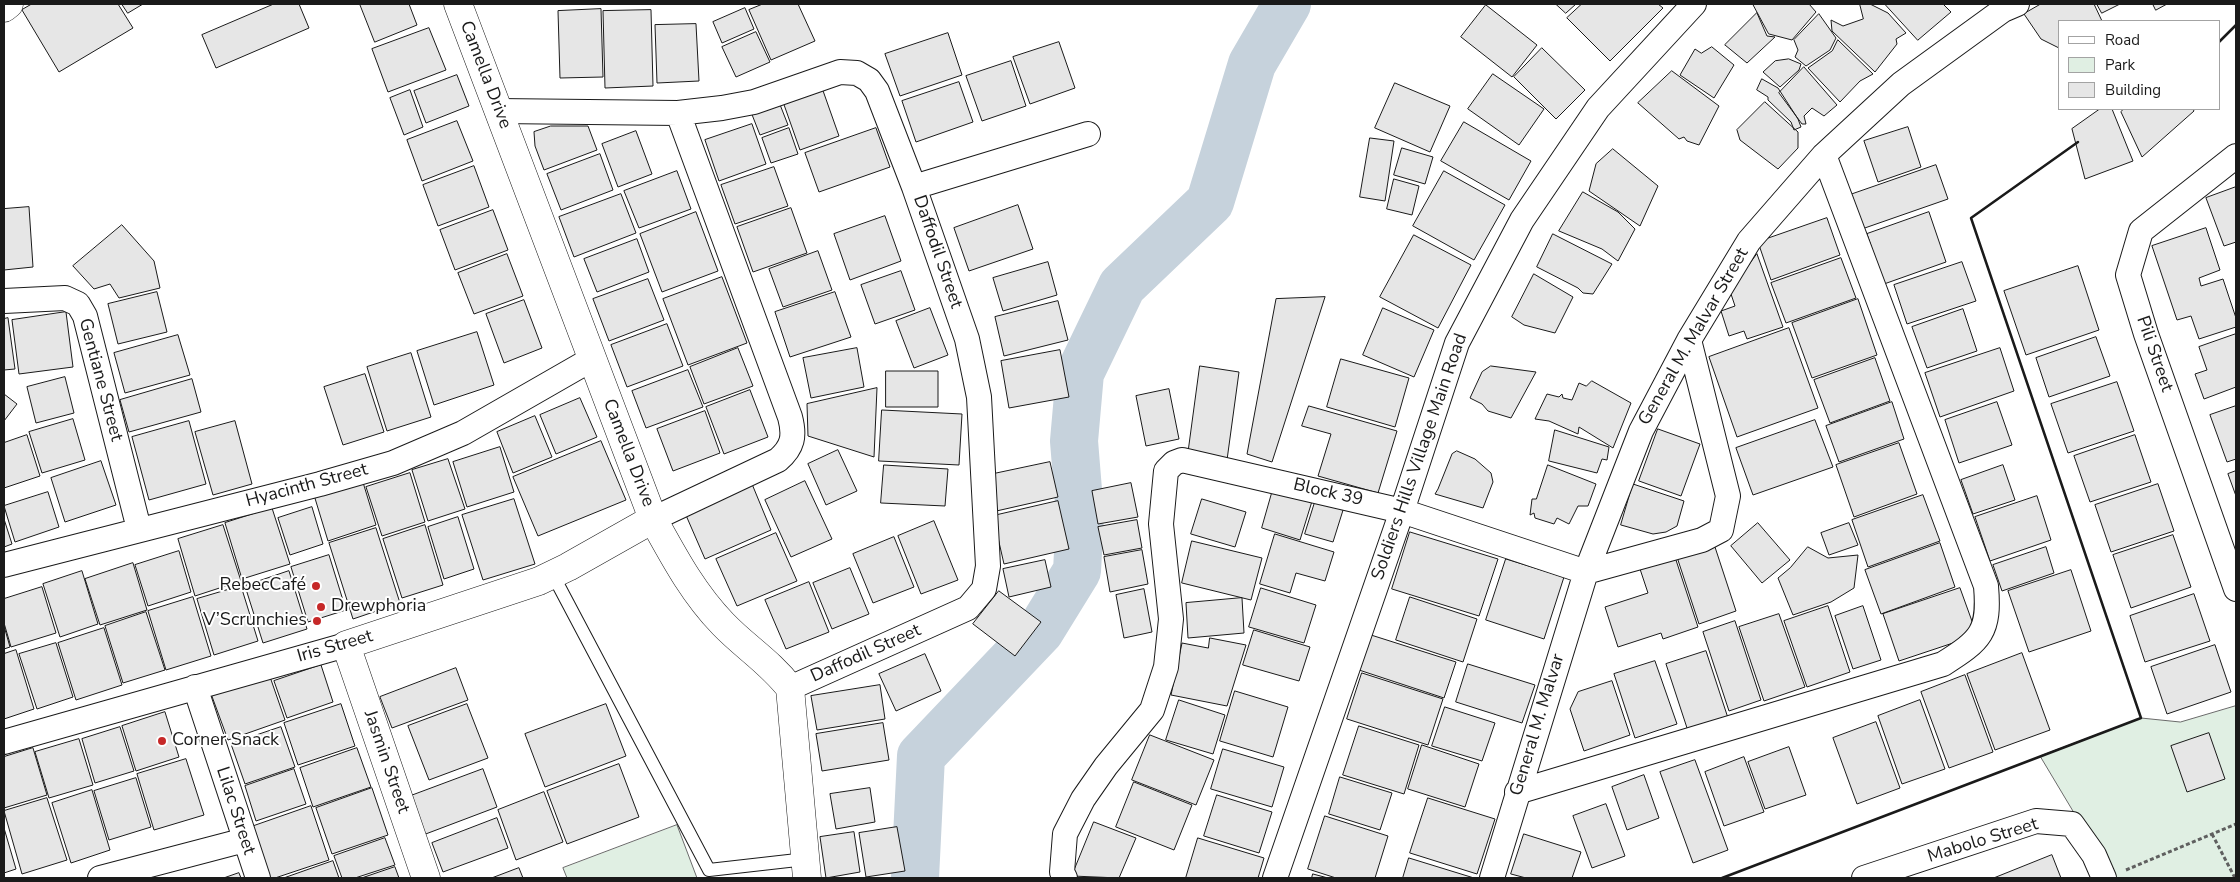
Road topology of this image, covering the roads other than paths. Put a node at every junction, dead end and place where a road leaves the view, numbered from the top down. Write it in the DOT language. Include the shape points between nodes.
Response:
graph roads {
  1 [pos="9,4"];
  2 [pos="458,4"];
  3 [pos="1693,4"];
  4 [pos="2017,4"];
  5 [pos="4,8"];
  6 [pos="498,112"];
  7 [pos="678,113"];
  8 [pos="1088,134"];
  9 [pos="1824,155"];
  10 [pos="2236,156"];
  11 [pos="914,187"];
  12 [pos="4,301"];
  13 [pos="1689,340"];
  14 [pos="592,359"];
  15 [pos="1402,511"];
  16 [pos="653,519"];
  17 [pos="139,529"];
  18 [pos="4,565"];
  19 [pos="1586,572"];
  20 [pos="553,575"];
  21 [pos="2236,590"];
  22 [pos="346,645"];
  23 [pos="195,686"];
  24 [pos="790,688"];
  25 [pos="4,742"];
  26 [pos="1517,792"];
  27 [pos="245,840"];
  28 [pos="806,869"];
  29 [pos="2115,874"];
  30 [pos="100,878"];
  31 [pos="258,878"];
  32 [pos="426,878"];
  33 [pos="1065,878"];
  34 [pos="1275,878"];
  35 [pos="1492,878"];
  36 [pos="1864,878"];
  1 -- 5 [label="street"];
  2 -- 6 [label="street, Camella Drive"];
  3 -- 15 [label="street, Soldiers Hills Village Main Road" via="1598,108 1522,220 1456,343"];
  4 -- 9 [label="street, General M. Malvar Street" via="2003,10 1901,84"];
  6 -- 7 [label="street, Daffodil Street"];
  6 -- 14 [label="street, Camella Drive"];
  7 -- 11 [label="street, Daffodil Street" via="754,102 840,72 857,73 869,80 877,92"];
  7 -- 16 [label="street" via="790,417 793,438 787,452 778,460"];
  8 -- 11 [label="street"];
  9 -- 13 [label="street, General M. Malvar Street" via="1749,241"];
  9 -- 26 [label="street" via="1986,586 1985,628 1969,647 1944,664"];
  10 -- 21 [label="street, Pili Street" via="2141,231 2128,275"];
  11 -- 24 [label="street, Daffodil Street" via="968,339 979,397 988,566 984,589 968,608"];
  12 -- 17 [label="street, Gentiane Street" via="65,298 78,304 89,332"];
  13 -- 19 [label="street, General M. Malvar Street" via="1641,431"];
  13 -- 19 [label="street" via="1728,496 1721,530 1702,540"];
  14 -- 16 [label="street, Camella Drive"];
  14 -- 17 [label="street, Hyacinth Street" via="463,433 392,463"];
  15 -- 19 [label="street, Block 39"];
  15 -- 33 [label="street, Block 39" via="1182,460 1166,471 1161,524 1171,619 1166,667 1152,710 1106,766 1083,799 1065,834 1062,872"];
  15 -- 34 [label="street, Soldiers Hills Village Main Road"];
  16 -- 20 [label="street, Iris Street"];
  16 -- 24 [label="street, Camella Drive" via="684,576 702,600 725,626 777,671"];
  17 -- 18 [label="street, Hyacinth Street"];
  19 -- 26 [label="street, General M. Malvar"];
  20 -- 22 [label="street, Iris Street"];
  20 -- 28 [label="lane" via="709,870"];
  22 -- 23 [label="street, Iris Street"];
  22 -- 32 [label="street, Jasmin Street"];
  23 -- 25 [label="street, Iris Street"];
  23 -- 27 [label="street, Lilac Street"];
  24 -- 28 [label="street"];
  26 -- 35 [label="street, General M. Malvar"];
  27 -- 30 [label="street"];
  27 -- 31 [label="street, Lilac Street"];
  29 -- 36 [label="street, Mabolo Street" via="2094,855 2072,824 2036,821"];
}
